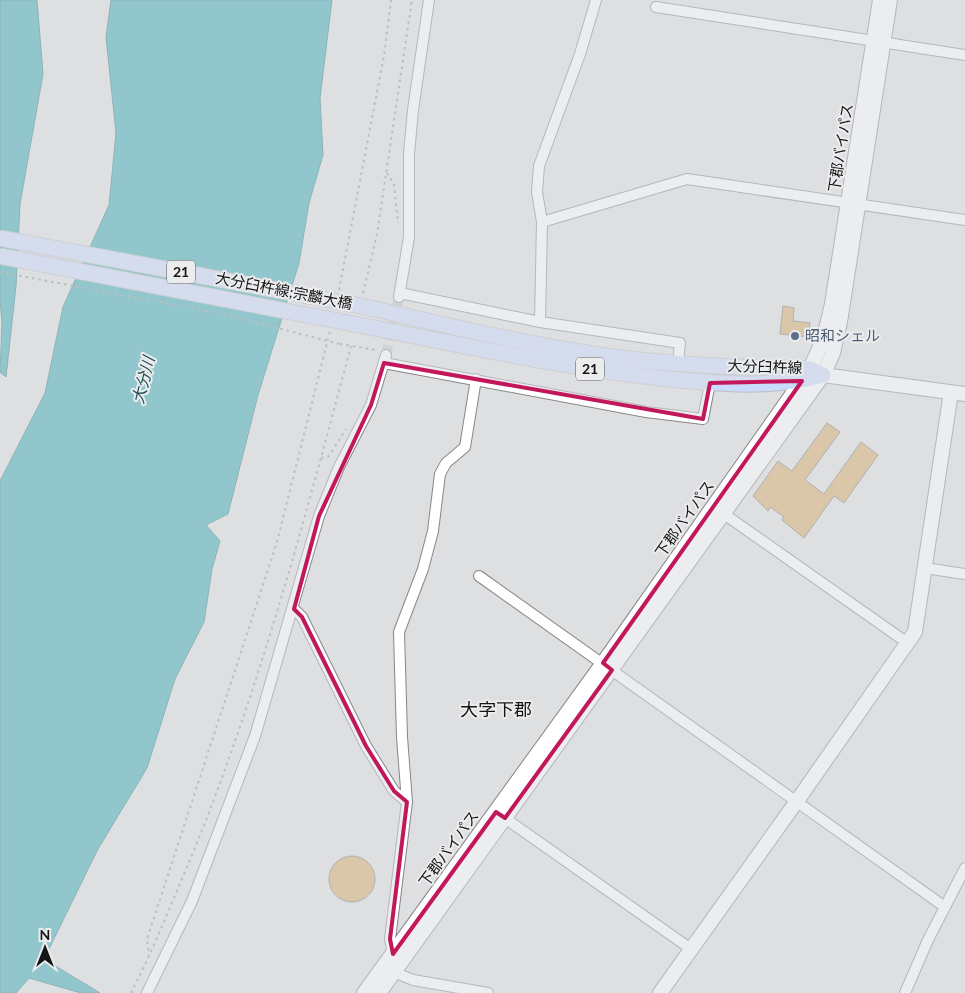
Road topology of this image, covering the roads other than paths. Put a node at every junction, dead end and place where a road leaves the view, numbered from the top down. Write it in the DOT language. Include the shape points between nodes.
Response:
graph roads {
  1 [pos="429,0"];
  2 [pos="596,0"];
  3 [pos="880,0"];
  4 [pos="890,0"];
  5 [pos="656,7"];
  6 [pos="879,42"];
  7 [pos="965,55"];
  8 [pos="855,203"];
  9 [pos="965,220"];
  10 [pos="542,222"];
  11 [pos="0,238"];
  12 [pos="0,256"];
  13 [pos="362,300"];
  14 [pos="540,322"];
  15 [pos="359,325"];
  16 [pos="678,363"];
  17 [pos="812,375"];
  18 [pos="476,379"];
  19 [pos="710,383"];
  20 [pos="958,393"];
  21 [pos="724,514"];
  22 [pos="925,568"];
  23 [pos="965,574"];
  24 [pos="479,576"];
  25 [pos="294,609"];
  26 [pos="908,644"];
  27 [pos="608,666"];
  28 [pos="798,801"];
  29 [pos="407,802"];
  30 [pos="501,815"];
  31 [pos="965,868"];
  32 [pos="945,907"];
  33 [pos="691,949"];
  34 [pos="393,954"];
  35 [pos="394,972"];
  36 [pos="663,992"];
  37 [pos="148,993"];
  38 [pos="364,993"];
  39 [pos="379,993"];
  40 [pos="488,993"];
  41 [pos="905,993"];
  1 -- 14 [label="street" via="409,154 409,237 399,295"];
  2 -- 10 [label="street" via="539,166 537,192"];
  3 -- 6 [label="street, 下郡バイパス"];
  4 -- 6 [label="street, 下郡バイパス"];
  5 -- 6 [label="street"];
  6 -- 7 [label="street"];
  6 -- 8 [label="street, 下郡バイパス"];
  8 -- 9 [label="street"];
  8 -- 10 [label="street" via="688,179"];
  8 -- 17 [label="street, 下郡バイパス" via="840,322 833,352"];
  10 -- 14 [label="street"];
  11 -- 13 [label="main road, 大分臼杵線;宗麟大橋 / 21, bridge"];
  12 -- 15 [label="main road, 大分臼杵線;宗麟大橋 / 21, bridge"];
  13 -- 16 [label="main road, 大分臼杵線 / 21" via="551,347"];
  14 -- 16 [label="street" via="680,343"];
  15 -- 19 [label="main road, 大分臼杵線 / 21" via="615,373"];
  16 -- 17 [label="main road, 大分臼杵線 / 21"];
  17 -- 19 [label="main road, 大分臼杵線 / 21" via="764,386"];
  17 -- 20 [label="street"];
  17 -- 21 [label="street, 下郡バイパス"];
  17 -- 27 [label="street, 下郡バイパス"];
  18 -- 19 [label="street" via="646,412 703,419"];
  18 -- 25 [label="street" via="385,359 371,406 339,467 319,516"];
  18 -- 29 [label="street" via="465,447 446,463 440,474 428,550 399,632"];
  20 -- 22 [label="street"];
  21 -- 26 [label="street"];
  21 -- 27 [label="street, 下郡バイパス"];
  22 -- 23 [label="street"];
  22 -- 26 [label="street" via="919,615"];
  24 -- 27 [label="street"];
  25 -- 29 [label="street" via="302,617 366,746 394,791"];
  25 -- 37 [label="street" via="256,736 192,901"];
  26 -- 28 [label="street"];
  27 -- 28 [label="street"];
  27 -- 30 [label="street, 下郡バイパス"];
  28 -- 32 [label="street"];
  28 -- 33 [label="street"];
  29 -- 34 [label="street" via="390,939"];
  30 -- 33 [label="street"];
  30 -- 34 [label="street, 下郡バイパス"];
  30 -- 35 [label="street, 下郡バイパス"];
  31 -- 32 [label="street"];
  32 -- 41 [label="street"];
  33 -- 36 [label="street"];
  34 -- 38 [label="street, 下郡バイパス"];
  35 -- 39 [label="street, 下郡バイパス"];
  35 -- 40 [label="street" via="413,980"];
}
